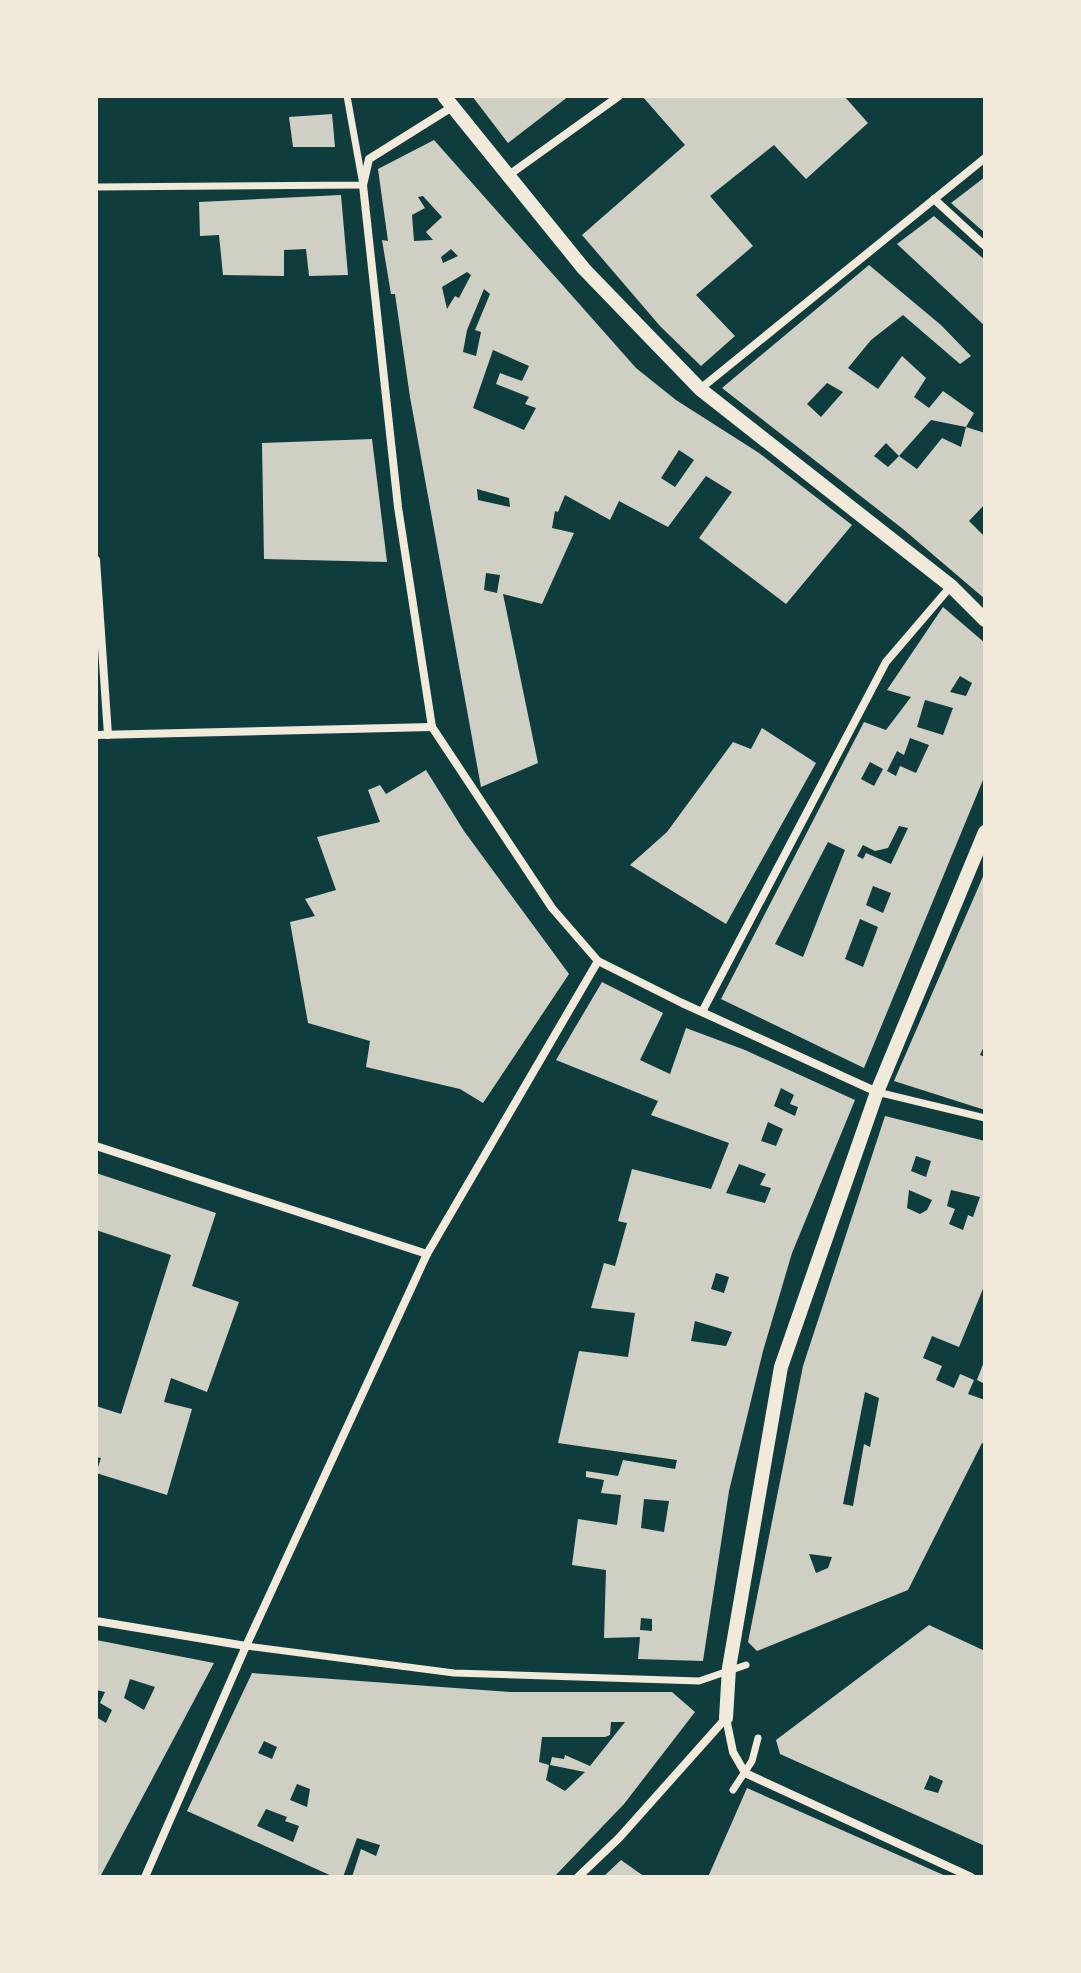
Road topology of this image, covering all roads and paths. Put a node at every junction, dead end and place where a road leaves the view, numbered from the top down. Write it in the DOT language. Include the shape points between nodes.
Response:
graph roads {
  1 [pos="347,96"];
  2 [pos="619,96"];
  3 [pos="448,101"];
  4 [pos="985,158"];
  5 [pos="506,177"];
  6 [pos="363,185"];
  7 [pos="96,187"];
  8 [pos="934,199"];
  9 [pos="985,246"];
  10 [pos="700,389"];
  11 [pos="96,560"];
  12 [pos="951,586"];
  13 [pos="985,620"];
  14 [pos="432,727"];
  15 [pos="96,735"];
  16 [pos="108,735"];
  17 [pos="985,832"];
  18 [pos="598,961"];
  19 [pos="703,1010"];
  20 [pos="877,1092"];
  21 [pos="985,1118"];
  22 [pos="96,1146"];
  23 [pos="427,1254"];
  24 [pos="96,1621"];
  25 [pos="246,1646"];
  26 [pos="746,1665"];
  27 [pos="729,1668"];
  28 [pos="726,1718"];
  29 [pos="758,1738"];
  30 [pos="745,1773"];
  31 [pos="733,1790"];
  32 [pos="145,1877"];
  33 [pos="578,1877"];
  34 [pos="971,1877"];
  1 -- 6 [label="street"];
  2 -- 5 [label="street"];
  3 -- 5 [label="street"];
  3 -- 6 [label="street" via="369,159"];
  4 -- 8 [label="street"];
  5 -- 10 [label="street" via="584,269"];
  6 -- 7 [label="street"];
  6 -- 14 [label="street" via="398,507"];
  8 -- 9 [label="street"];
  8 -- 10 [label="street"];
  10 -- 12 [label="street"];
  11 -- 16 [label="street"];
  12 -- 13 [label="street"];
  12 -- 19 [label="street" via="886,662"];
  14 -- 16 [label="street"];
  14 -- 18 [label="street" via="552,908"];
  15 -- 16 [label="street"];
  17 -- 20 [label="street"];
  18 -- 19 [label="street"];
  18 -- 23 [label="street"];
  19 -- 20 [label="street"];
  20 -- 21 [label="street"];
  20 -- 27 [label="street" via="781,1367"];
  22 -- 23 [label="street"];
  23 -- 25 [label="street"];
  24 -- 25 [label="street"];
  25 -- 27 [label="street" via="454,1673 699,1681"];
  25 -- 32 [label="street"];
  26 -- 27 [label="street"];
  27 -- 28 [label="street"];
  28 -- 30 [label="street" via="733,1752"];
  28 -- 33 [label="street"];
  29 -- 30 [label="street"];
  30 -- 31 [label="street"];
  30 -- 34 [label="street"];
}
